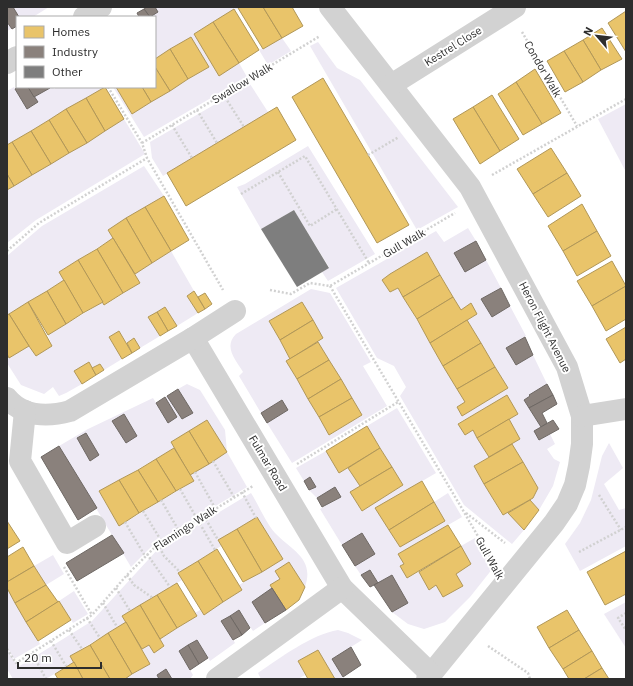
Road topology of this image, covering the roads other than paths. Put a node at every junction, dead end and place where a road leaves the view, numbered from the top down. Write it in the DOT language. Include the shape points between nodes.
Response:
graph roads {
  1 [pos="101,7"];
  2 [pos="512,9"];
  3 [pos="336,15"];
  4 [pos="86,16"];
  5 [pos="16,58"];
  6 [pos="7,63"];
  7 [pos="391,85"];
  8 [pos="236,311"];
  9 [pos="193,338"];
  10 [pos="7,398"];
  11 [pos="626,409"];
  12 [pos="25,411"];
  13 [pos="582,416"];
  14 [pos="95,526"];
  15 [pos="342,588"];
  16 [pos="429,676"];
  17 [pos="217,679"];
  1 -- 4 [label="street"];
  2 -- 7 [label="street, Kestrel Close"];
  3 -- 7 [label="street, Heron Flight Avenue"];
  5 -- 6 [label="street"];
  7 -- 13 [label="street, Heron Flight Avenue" via="474,193 567,367"];
  8 -- 9 [label="street"];
  9 -- 12 [label="street" via="70,412 40,416"];
  9 -- 15 [label="street, Fulmar Road"];
  10 -- 12 [label="street"];
  11 -- 13 [label="street"];
  12 -- 14 [label="street" via="20,461 67,544"];
  13 -- 16 [label="street, Heron Flight Avenue" via="579,466 567,504"];
  15 -- 16 [label="street, Fulmar Road"];
  15 -- 17 [label="street"];
}
